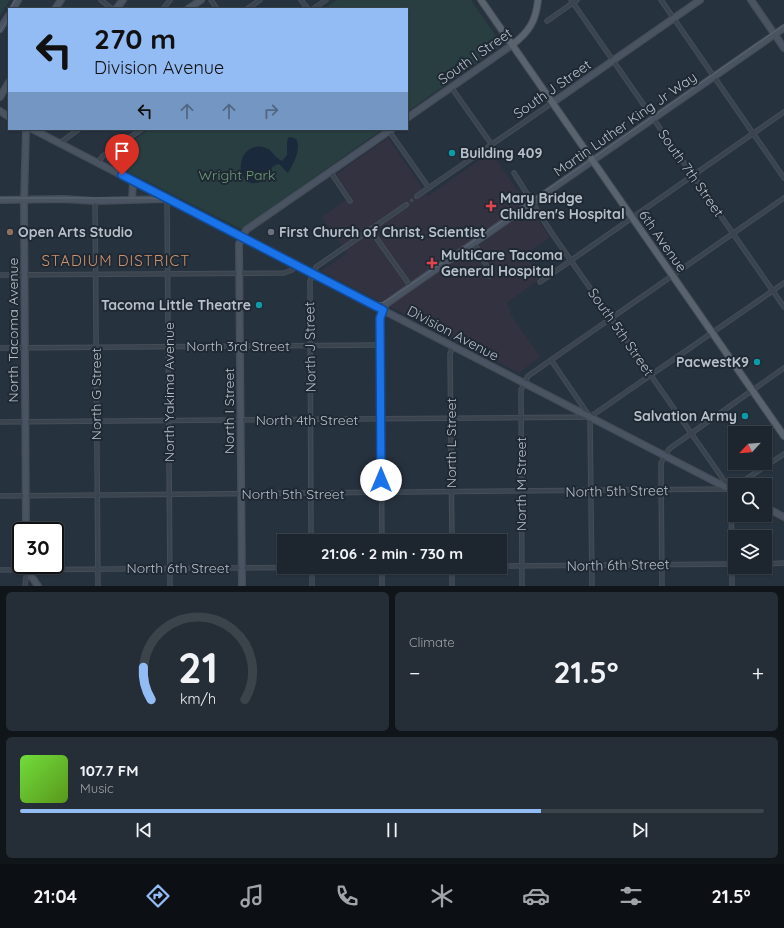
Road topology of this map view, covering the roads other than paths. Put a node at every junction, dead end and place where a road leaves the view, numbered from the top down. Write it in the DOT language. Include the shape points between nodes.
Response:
graph roads {
  1 [pos="102,0"];
  2 [pos="123,0"];
  3 [pos="170,0"];
  4 [pos="201,0"];
  5 [pos="260,0"];
  6 [pos="326,0"];
  7 [pos="481,0"];
  8 [pos="538,0"];
  9 [pos="577,0"];
  10 [pos="661,0"];
  11 [pos="700,0"];
  12 [pos="751,0"];
  13 [pos="572,1"];
  14 [pos="111,8"];
  15 [pos="117,8"];
  16 [pos="164,8"];
  17 [pos="189,8"];
  18 [pos="248,8"];
  19 [pos="314,8"];
  20 [pos="8,17"];
  21 [pos="674,19"];
  22 [pos="547,21"];
  23 [pos="784,28"];
  24 [pos="0,30"];
  25 [pos="774,34"];
  26 [pos="512,45"];
  27 [pos="784,48"];
  28 [pos="613,61"];
  29 [pos="714,77"];
  30 [pos="8,84"];
  31 [pos="451,87"];
  32 [pos="0,97"];
  33 [pos="552,103"];
  34 [pos="784,112"];
  35 [pos="408,117"];
  36 [pos="654,119"];
  37 [pos="26,130"];
  38 [pos="34,130"];
  39 [pos="77,130"];
  40 [pos="141,130"];
  41 [pos="390,130"];
  42 [pos="753,134"];
  43 [pos="60,143"];
  44 [pos="492,145"];
  45 [pos="593,160"];
  46 [pos="98,162"];
  47 [pos="330,171"];
  48 [pos="514,173"];
  49 [pos="693,176"];
  50 [pos="784,178"];
  51 [pos="134,182"];
  52 [pos="429,188"];
  53 [pos="417,196"];
  54 [pos="784,198"];
  55 [pos="132,199"];
  56 [pos="166,199"];
  57 [pos="0,200"];
  58 [pos="24,200"];
  59 [pos="64,200"];
  60 [pos="104,200"];
  61 [pos="95,201"];
  62 [pos="350,201"];
  63 [pos="533,202"];
  64 [pos="406,205"];
  65 [pos="632,218"];
  66 [pos="370,229"];
  67 [pos="733,233"];
  68 [pos="242,237"];
  69 [pos="474,243"];
  70 [pos="572,260"];
  71 [pos="297,265"];
  72 [pos="96,273"];
  73 [pos="239,273"];
  74 [pos="312,273"];
  75 [pos="0,274"];
  76 [pos="168,274"];
  77 [pos="24,275"];
  78 [pos="489,276"];
  79 [pos="672,276"];
  80 [pos="540,282"];
  81 [pos="784,283"];
  82 [pos="411,287"];
  83 [pos="773,291"];
  84 [pos="784,307"];
  85 [pos="383,310"];
  86 [pos="611,318"];
  87 [pos="712,333"];
  88 [pos="380,345"];
  89 [pos="168,346"];
  90 [pos="240,346"];
  91 [pos="310,346"];
  92 [pos="453,346"];
  93 [pos="96,347"];
  94 [pos="0,348"];
  95 [pos="25,348"];
  96 [pos="551,360"];
  97 [pos="784,368"];
  98 [pos="651,375"];
  99 [pos="524,383"];
  100 [pos="752,390"];
  101 [pos="590,417"];
  102 [pos="451,418"];
  103 [pos="521,418"];
  104 [pos="381,419"];
  105 [pos="241,420"];
  106 [pos="311,420"];
  107 [pos="96,421"];
  108 [pos="169,421"];
  109 [pos="0,422"];
  110 [pos="25,422"];
  111 [pos="691,433"];
  112 [pos="784,436"];
  113 [pos="784,454"];
  114 [pos="664,456"];
  115 [pos="749,478"];
  116 [pos="728,479"];
  117 [pos="728,485"];
  118 [pos="728,488"];
  119 [pos="591,491"];
  120 [pos="661,491"];
  121 [pos="451,492"];
  122 [pos="521,492"];
  123 [pos="311,493"];
  124 [pos="381,493"];
  125 [pos="169,494"];
  126 [pos="241,494"];
  127 [pos="97,495"];
  128 [pos="0,496"];
  129 [pos="26,496"];
  130 [pos="772,511"];
  131 [pos="784,517"];
  132 [pos="26,522"];
  133 [pos="312,534"];
  134 [pos="382,534"];
  135 [pos="452,534"];
  136 [pos="784,563"];
  137 [pos="728,564"];
  138 [pos="772,564"];
  139 [pos="592,565"];
  140 [pos="662,565"];
  141 [pos="507,566"];
  142 [pos="522,566"];
  143 [pos="64,568"];
  144 [pos="98,568"];
  145 [pos="170,568"];
  146 [pos="242,568"];
  147 [pos="277,568"];
  148 [pos="12,569"];
  149 [pos="0,570"];
  150 [pos="26,574"];
  151 [pos="30,574"];
  152 [pos="312,574"];
  153 [pos="382,574"];
  154 [pos="452,574"];
  155 [pos="733,574"];
  156 [pos="25,586"];
  157 [pos="38,586"];
  158 [pos="98,586"];
  159 [pos="170,586"];
  160 [pos="242,586"];
  161 [pos="312,586"];
  162 [pos="382,586"];
  163 [pos="452,586"];
  164 [pos="522,586"];
  165 [pos="592,586"];
  166 [pos="662,586"];
  167 [pos="732,586"];
  1 -- 14 [label="street"];
  2 -- 15 [label="main road"];
  3 -- 16 [label="street"];
  4 -- 17 [label="main road"];
  5 -- 18 [label="street"];
  6 -- 19 [label="street"];
  7 -- 26 [label="main road, 6th Avenue"];
  8 -- 26 [label="main road, South I Street" via="535,18 529,30"];
  9 -- 13 [label="street"];
  10 -- 21 [label="street"];
  11 -- 21 [label="main road, South J Street"];
  12 -- 25 [label="main road"];
  13 -- 22 [label="street"];
  13 -- 28 [label="street, South 7th Street"];
  20 -- 24 [label="main road"];
  21 -- 28 [label="main road, South J Street"];
  21 -- 29 [label="street"];
  23 -- 25 [label="main road, Martin Luther King Jr Way"];
  25 -- 27 [label="main road"];
  25 -- 29 [label="main road, Martin Luther King Jr Way"];
  26 -- 31 [label="main road, South I Street"];
  26 -- 33 [label="main road, 6th Avenue"];
  28 -- 33 [label="main road, South J Street"];
  28 -- 36 [label="street, South 7th Street"];
  29 -- 36 [label="main road, Martin Luther King Jr Way"];
  29 -- 42 [label="street"];
  30 -- 32 [label="main road"];
  31 -- 35 [label="main road, South I Street"];
  31 -- 44 [label="street"];
  33 -- 44 [label="street, South J Street"];
  33 -- 45 [label="main road, 6th Avenue"];
  34 -- 42 [label="street"];
  36 -- 45 [label="main road, Martin Luther King Jr Way"];
  36 -- 49 [label="street, South 7th Street"];
  37 -- 58 [label="main road, North Tacoma Avenue"];
  38 -- 43 [label="main road, Division Avenue"];
  39 -- 43 [label="street"];
  40 -- 46 [label="street"];
  41 -- 47 [label="main road"];
  41 -- 52 [label="street"];
  42 -- 49 [label="street"];
  42 -- 50 [label="street"];
  43 -- 46 [label="main road, Division Avenue"];
  44 -- 52 [label="street, South J Street"];
  45 -- 63 [label="main road, Martin Luther King Jr Way"];
  45 -- 65 [label="main road, 6th Avenue"];
  46 -- 51 [label="main road, Division Avenue"];
  47 -- 62 [label="street"];
  47 -- 68 [label="main road" via="246,230"];
  48 -- 63 [label="street, South 5th Street"];
  49 -- 65 [label="street"];
  49 -- 67 [label="street, South 7th Street"];
  51 -- 55 [label="main road"];
  51 -- 56 [label="main road, Division Avenue"];
  52 -- 53 [label="street, South J Street"];
  54 -- 67 [label="street"];
  55 -- 56 [label="main road"];
  55 -- 60 [label="main road"];
  56 -- 68 [label="main road, Division Avenue"];
  56 -- 76 [label="street, North Yakima Avenue"];
  57 -- 58 [label="main road"];
  58 -- 59 [label="main road"];
  58 -- 77 [label="main road, North Tacoma Avenue"];
  59 -- 60 [label="main road" via="71,197"];
  59 -- 61 [label="main road"];
  60 -- 61 [label="main road"];
  61 -- 72 [label="street, North G Street"];
  63 -- 69 [label="main road, Martin Luther King Jr Way"];
  63 -- 70 [label="street, South 5th Street"];
  64 -- 66 [label="street"];
  65 -- 70 [label="street"];
  65 -- 79 [label="main road, 6th Avenue"];
  66 -- 74 [label="street" via="316,267"];
  66 -- 82 [label="street"];
  67 -- 79 [label="street"];
  67 -- 83 [label="street, South 7th Street"];
  68 -- 71 [label="main road, Division Avenue"];
  68 -- 73 [label="main road, North I Street" via="239,244"];
  69 -- 78 [label="street" via="489,270"];
  69 -- 82 [label="main road, Martin Luther King Jr Way"];
  70 -- 80 [label="street"];
  70 -- 86 [label="street, South 5th Street"];
  71 -- 73 [label="street" via="288,273"];
  71 -- 74 [label="main road, Division Avenue"];
  72 -- 76 [label="street"];
  72 -- 77 [label="street"];
  72 -- 93 [label="street, North G Street"];
  73 -- 76 [label="street"];
  73 -- 90 [label="main road, North I Street"];
  74 -- 85 [label="main road, Division Avenue"];
  74 -- 91 [label="street, North J Street"];
  75 -- 77 [label="street"];
  76 -- 89 [label="street, North Yakima Avenue"];
  77 -- 95 [label="main road, North Tacoma Avenue"];
  79 -- 86 [label="street"];
  79 -- 87 [label="main road, 6th Avenue"];
  81 -- 83 [label="street"];
  82 -- 85 [label="main road, Martin Luther King Jr Way" via="386,304"];
  83 -- 84 [label="street, South 7th Street"];
  83 -- 87 [label="street"];
  85 -- 88 [label="street" via="380,318"];
  85 -- 92 [label="main road, Division Avenue"];
  86 -- 96 [label="street"];
  86 -- 98 [label="street, South 5th Street"];
  87 -- 98 [label="street"];
  87 -- 100 [label="main road, 6th Avenue"];
  88 -- 91 [label="street, North 3rd Street"];
  88 -- 104 [label="street"];
  89 -- 90 [label="street, North 3rd Street"];
  89 -- 93 [label="street, North 3rd Street"];
  89 -- 108 [label="street, North Yakima Avenue"];
  90 -- 91 [label="street, North 3rd Street"];
  90 -- 105 [label="main road, North I Street"];
  91 -- 106 [label="street, North J Street"];
  92 -- 99 [label="main road, Division Avenue"];
  92 -- 102 [label="street, North L Street" via="450,353"];
  93 -- 95 [label="street, North 3rd Street"];
  93 -- 107 [label="street, North G Street"];
  94 -- 95 [label="street, North 3rd Street"];
  95 -- 110 [label="main road, North Tacoma Avenue"];
  96 -- 99 [label="street" via="528,376"];
  96 -- 101 [label="street"];
  97 -- 100 [label="street"];
  98 -- 101 [label="street"];
  98 -- 111 [label="street, South 5th Street"];
  99 -- 101 [label="main road, Division Avenue"];
  99 -- 103 [label="street, North M Street" via="521,390"];
  100 -- 111 [label="street"];
  100 -- 112 [label="main road, 6th Avenue"];
  101 -- 103 [label="street, North 4th Street"];
  101 -- 114 [label="main road, Division Avenue"];
  101 -- 119 [label="street"];
  102 -- 103 [label="street, North 4th Street"];
  102 -- 104 [label="street, North 4th Street"];
  102 -- 121 [label="street, North L Street"];
  103 -- 122 [label="street, North M Street"];
  104 -- 106 [label="street, North 4th Street"];
  104 -- 124 [label="street"];
  105 -- 106 [label="street, North 4th Street"];
  105 -- 108 [label="street, North 4th Street"];
  105 -- 126 [label="main road, North I Street"];
  106 -- 123 [label="street, North J Street"];
  107 -- 108 [label="street, North 4th Street"];
  107 -- 110 [label="street, North 4th Street"];
  107 -- 127 [label="street, North G Street"];
  108 -- 125 [label="street, North Yakima Avenue"];
  109 -- 110 [label="street, North 4th Street"];
  110 -- 129 [label="main road, North Tacoma Avenue"];
  111 -- 114 [label="street" via="668,449"];
  111 -- 116 [label="street, South 5th Street"];
  113 -- 115 [label="street"];
  114 -- 117 [label="main road, Division Avenue"];
  114 -- 120 [label="street" via="661,463"];
  118 -- 120 [label="street, North 5th Street"];
  119 -- 120 [label="street, North 5th Street"];
  119 -- 122 [label="street, North 5th Street"];
  119 -- 139 [label="street"];
  120 -- 140 [label="street"];
  121 -- 122 [label="street, North 5th Street"];
  121 -- 124 [label="street, North 5th Street"];
  121 -- 135 [label="street, North L Street"];
  122 -- 142 [label="street, North M Street"];
  123 -- 124 [label="street, North 5th Street"];
  123 -- 126 [label="street, North 5th Street"];
  123 -- 133 [label="street, North J Street"];
  124 -- 134 [label="street"];
  125 -- 126 [label="street, North 5th Street"];
  125 -- 127 [label="street, North 5th Street"];
  125 -- 145 [label="street, North Yakima Avenue"];
  126 -- 146 [label="main road, North I Street"];
  127 -- 129 [label="street, North 5th Street"];
  127 -- 144 [label="street, North G Street"];
  128 -- 129 [label="street, North 5th Street"];
  129 -- 132 [label="main road, North Tacoma Avenue"];
  130 -- 131 [label="main road"];
  136 -- 138 [label="street"];
  137 -- 140 [label="street, North 6th Street"];
  139 -- 140 [label="street, North 6th Street"];
  139 -- 142 [label="street, North 6th Street"];
  139 -- 165 [label="street"];
  140 -- 166 [label="street"];
  141 -- 142 [label="street, North 6th Street"];
  142 -- 164 [label="street, North M Street"];
  143 -- 144 [label="street, North 6th Street"];
  144 -- 145 [label="street, North 6th Street"];
  144 -- 158 [label="street, North G Street"];
  145 -- 146 [label="street, North 6th Street"];
  145 -- 159 [label="street, North Yakima Avenue"];
  146 -- 147 [label="street, North 6th Street"];
  146 -- 160 [label="main road, North I Street"];
  148 -- 149 [label="street, North 6th Street"];
  150 -- 156 [label="street"];
  151 -- 157 [label="main road"];
  152 -- 161 [label="street"];
  153 -- 162 [label="street"];
  154 -- 163 [label="street"];
  155 -- 167 [label="street"];
}
